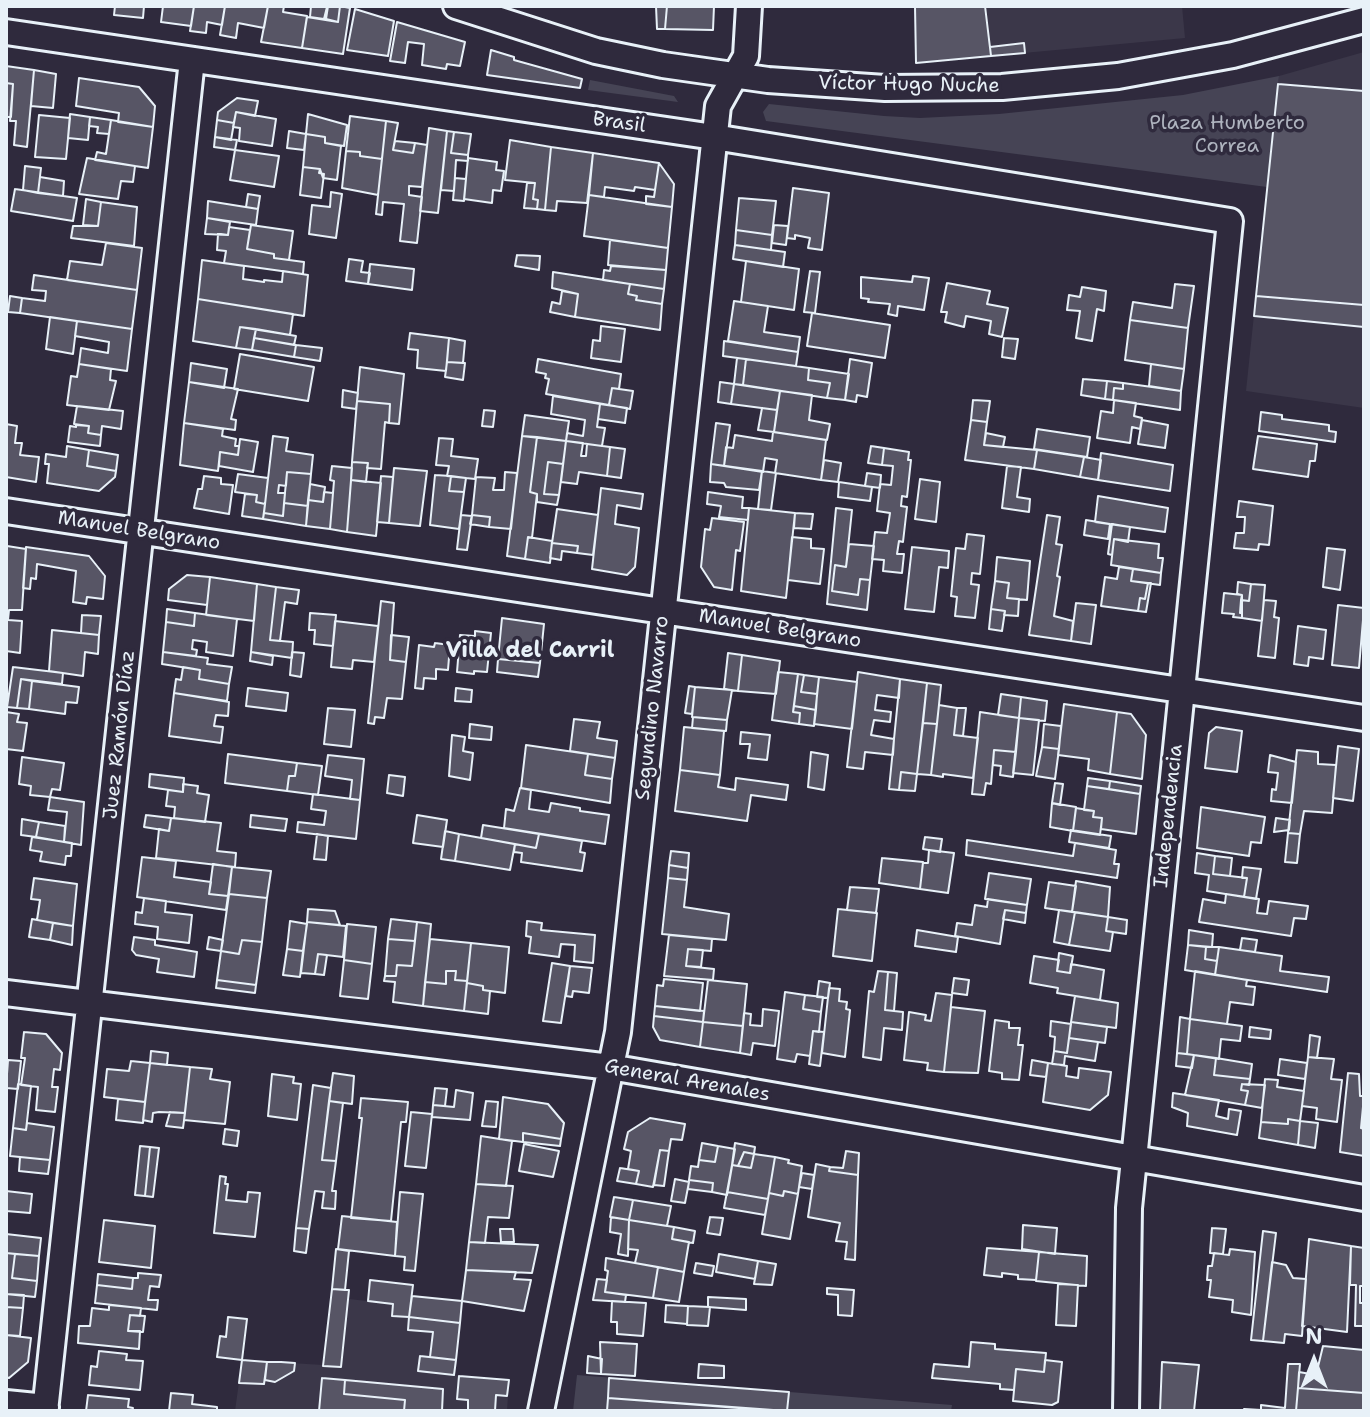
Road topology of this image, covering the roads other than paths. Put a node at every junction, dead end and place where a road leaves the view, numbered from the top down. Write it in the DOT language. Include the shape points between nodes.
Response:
graph roads {
  1 [pos="456,6"];
  2 [pos="749,6"];
  3 [pos="1364,20"];
  4 [pos="6,32"];
  5 [pos="192,60"];
  6 [pos="735,76"];
  7 [pos="714,137"];
  8 [pos="1230,221"];
  9 [pos="6,511"];
  10 [pos="142,532"];
  11 [pos="664,611"];
  12 [pos="1182,690"];
  13 [pos="1364,718"];
  14 [pos="6,993"];
  15 [pos="92,1002"];
  16 [pos="610,1067"];
  17 [pos="1134,1158"];
  18 [pos="1364,1198"];
  19 [pos="6,1403"];
  20 [pos="46,1409"];
  21 [pos="541,1411"];
  22 [pos="1126,1411"];
  1 -- 6 [label="street, Víctor Hugo Nuche" via="596,51"];
  2 -- 6 [label="street, Segundino Navarro" via="746,56"];
  3 -- 6 [label="street, Víctor Hugo Nuche" via="1233,55 1060,83 885,88"];
  4 -- 5 [label="street, Brasil"];
  5 -- 7 [label="street, Brasil"];
  5 -- 10 [label="street, Juez Ramón Díaz"];
  6 -- 7 [label="street, Segundino Navarro" via="718,106"];
  7 -- 8 [label="street, Brasil"];
  7 -- 11 [label="street, Segundino Navarro"];
  8 -- 12 [label="street, Independencia"];
  9 -- 10 [label="street, Manuel Belgrano"];
  10 -- 11 [label="street, Manuel Belgrano"];
  10 -- 15 [label="street, Juez Ramón Díaz"];
  11 -- 12 [label="street, Manuel Belgrano"];
  11 -- 16 [label="street, Segundino Navarro"];
  12 -- 13 [label="street, Manuel Belgrano"];
  12 -- 17 [label="street, Independencia"];
  14 -- 15 [label="street, General Arenales"];
  15 -- 16 [label="street, General Arenales"];
  15 -- 20 [label="street, Juez Ramón Díaz"];
  16 -- 17 [label="street, General Arenales"];
  16 -- 21 [label="street, Segundino Navarro"];
  17 -- 18 [label="street, General Arenales"];
  17 -- 22 [label="street, Independencia"];
  19 -- 20 [label="street"];
}
